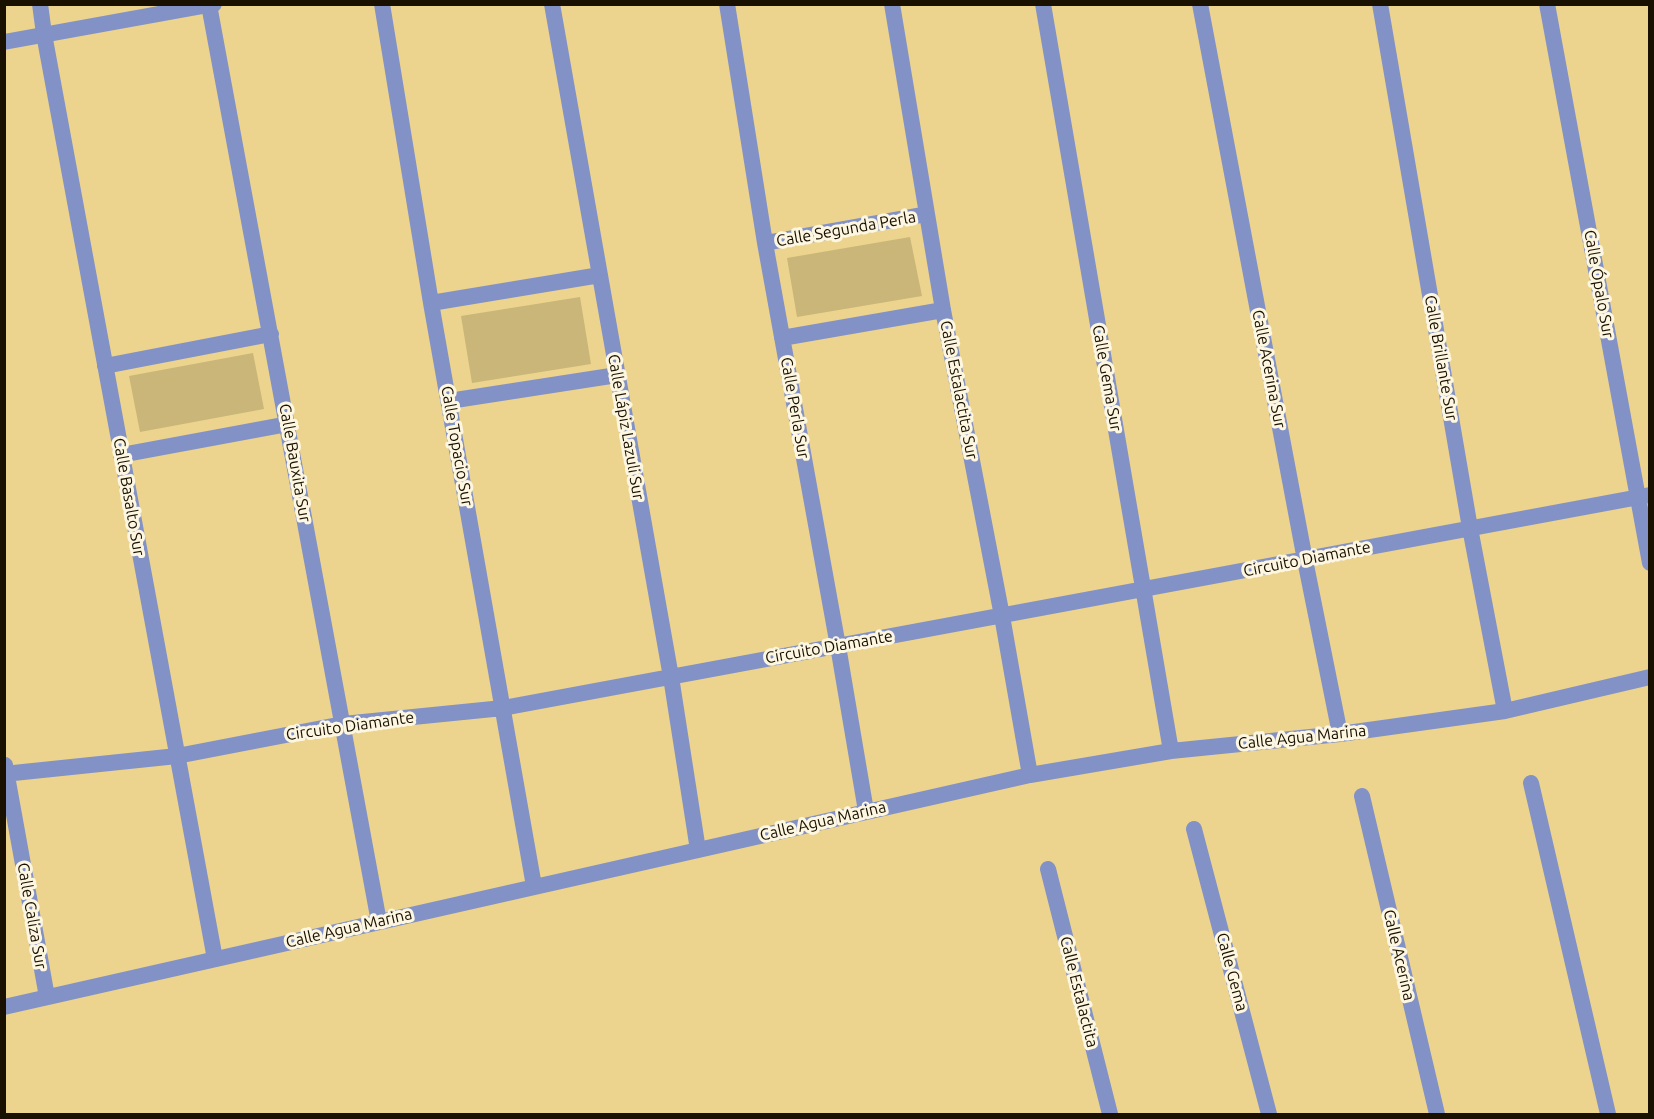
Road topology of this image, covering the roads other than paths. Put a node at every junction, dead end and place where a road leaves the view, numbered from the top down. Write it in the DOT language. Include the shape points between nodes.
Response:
graph roads {
  1 [pos="40,4"];
  2 [pos="214,4"];
  3 [pos="382,4"];
  4 [pos="552,4"];
  5 [pos="727,4"];
  6 [pos="892,4"];
  7 [pos="1043,4"];
  8 [pos="1200,4"];
  9 [pos="1380,4"];
  10 [pos="1547,4"];
  11 [pos="209,5"];
  12 [pos="44,34"];
  13 [pos="4,42"];
  14 [pos="927,214"];
  15 [pos="765,243"];
  16 [pos="600,275"];
  17 [pos="431,303"];
  18 [pos="943,310"];
  19 [pos="271,334"];
  20 [pos="782,338"];
  21 [pos="105,366"];
  22 [pos="617,375"];
  23 [pos="449,401"];
  24 [pos="288,424"];
  25 [pos="121,455"];
  26 [pos="1644,496"];
  27 [pos="1470,528"];
  28 [pos="1305,560"];
  29 [pos="1650,563"];
  30 [pos="1143,590"];
  31 [pos="1002,616"];
  32 [pos="838,645"];
  33 [pos="671,677"];
  34 [pos="1650,677"];
  35 [pos="503,708"];
  36 [pos="1505,711"];
  37 [pos="343,724"];
  38 [pos="1340,734"];
  39 [pos="1171,751"];
  40 [pos="177,756"];
  41 [pos="5,770"];
  42 [pos="1029,775"];
  43 [pos="1531,783"];
  44 [pos="1362,796"];
  45 [pos="866,811"];
  46 [pos="1194,829"];
  47 [pos="698,850"];
  48 [pos="1048,869"];
  49 [pos="534,886"];
  50 [pos="379,922"];
  51 [pos="215,959"];
  52 [pos="47,997"];
  53 [pos="4,1006"];
  54 [pos="1110,1114"];
  55 [pos="1269,1114"];
  56 [pos="1437,1114"];
  57 [pos="1608,1114"];
  1 -- 12 [label="street, Calle Basalto Sur"];
  2 -- 11 [label="street"];
  3 -- 17 [label="street, Calle Topacio Sur"];
  4 -- 16 [label="street, Calle Lápiz Lazuli Sur"];
  5 -- 15 [label="street, Calle Perla Sur"];
  6 -- 14 [label="street, Calle Estalactita Sur"];
  7 -- 30 [label="street, Calle Gema Sur"];
  8 -- 28 [label="street, Calle Acerina Sur"];
  9 -- 27 [label="street, Calle Brillante Sur"];
  10 -- 26 [label="street, Calle Ópalo Sur"];
  11 -- 12 [label="street"];
  11 -- 19 [label="street, Calle Bauxita Sur"];
  12 -- 13 [label="street"];
  12 -- 21 [label="street, Calle Basalto Sur"];
  14 -- 15 [label="street, Calle Segunda Perla"];
  14 -- 18 [label="street, Calle Estalactita Sur"];
  15 -- 20 [label="street, Calle Perla Sur"];
  16 -- 17 [label="street"];
  16 -- 22 [label="street, Calle Lápiz Lazuli Sur"];
  17 -- 23 [label="street, Calle Topacio Sur"];
  18 -- 20 [label="street"];
  18 -- 31 [label="street, Calle Estalactita Sur"];
  19 -- 21 [label="street"];
  19 -- 24 [label="street, Calle Bauxita Sur"];
  20 -- 32 [label="street, Calle Perla Sur"];
  21 -- 25 [label="street, Calle Basalto Sur"];
  22 -- 23 [label="street"];
  22 -- 33 [label="street, Calle Lápiz Lazuli Sur"];
  23 -- 35 [label="street, Calle Topacio Sur"];
  24 -- 25 [label="street"];
  24 -- 37 [label="street, Calle Bauxita Sur"];
  25 -- 40 [label="street, Calle Basalto Sur"];
  26 -- 27 [label="street, Circuito Diamante"];
  26 -- 29 [label="street, Calle Ópalo Sur"];
  27 -- 28 [label="street, Circuito Diamante"];
  27 -- 36 [label="street, Calle Brillante Sur"];
  28 -- 30 [label="street, Circuito Diamante"];
  28 -- 38 [label="street, Calle Acerina Sur"];
  30 -- 31 [label="street, Circuito Diamante"];
  30 -- 39 [label="street, Calle Gema Sur"];
  31 -- 32 [label="street, Circuito Diamante"];
  31 -- 42 [label="street, Calle Estalactita Sur"];
  32 -- 33 [label="street, Circuito Diamante"];
  32 -- 45 [label="street, Calle Perla Sur"];
  33 -- 35 [label="street, Circuito Diamante"];
  33 -- 47 [label="street, Calle Lápiz Lazuli Sur"];
  34 -- 36 [label="street, Calle Agua Marina"];
  35 -- 37 [label="street, Circuito Diamante"];
  35 -- 49 [label="street, Calle Topacio Sur"];
  36 -- 38 [label="street, Calle Agua Marina"];
  37 -- 40 [label="street, Circuito Diamante"];
  37 -- 50 [label="street, Calle Bauxita Sur"];
  38 -- 39 [label="street, Calle Agua Marina"];
  39 -- 42 [label="street, Calle Agua Marina"];
  40 -- 41 [label="street, Circuito Diamante"];
  40 -- 51 [label="street, Calle Basalto Sur"];
  41 -- 52 [label="street, Calle Caliza Sur"];
  42 -- 45 [label="street, Calle Agua Marina"];
  43 -- 57 [label="street"];
  44 -- 56 [label="street, Calle Acerina"];
  45 -- 47 [label="street, Calle Agua Marina"];
  46 -- 55 [label="street, Calle Gema"];
  47 -- 49 [label="street, Calle Agua Marina"];
  48 -- 54 [label="street, Calle Estalactita"];
  49 -- 50 [label="street, Calle Agua Marina"];
  50 -- 51 [label="street, Calle Agua Marina"];
  51 -- 52 [label="street, Calle Agua Marina"];
  52 -- 53 [label="street, Calle Agua Marina"];
}
